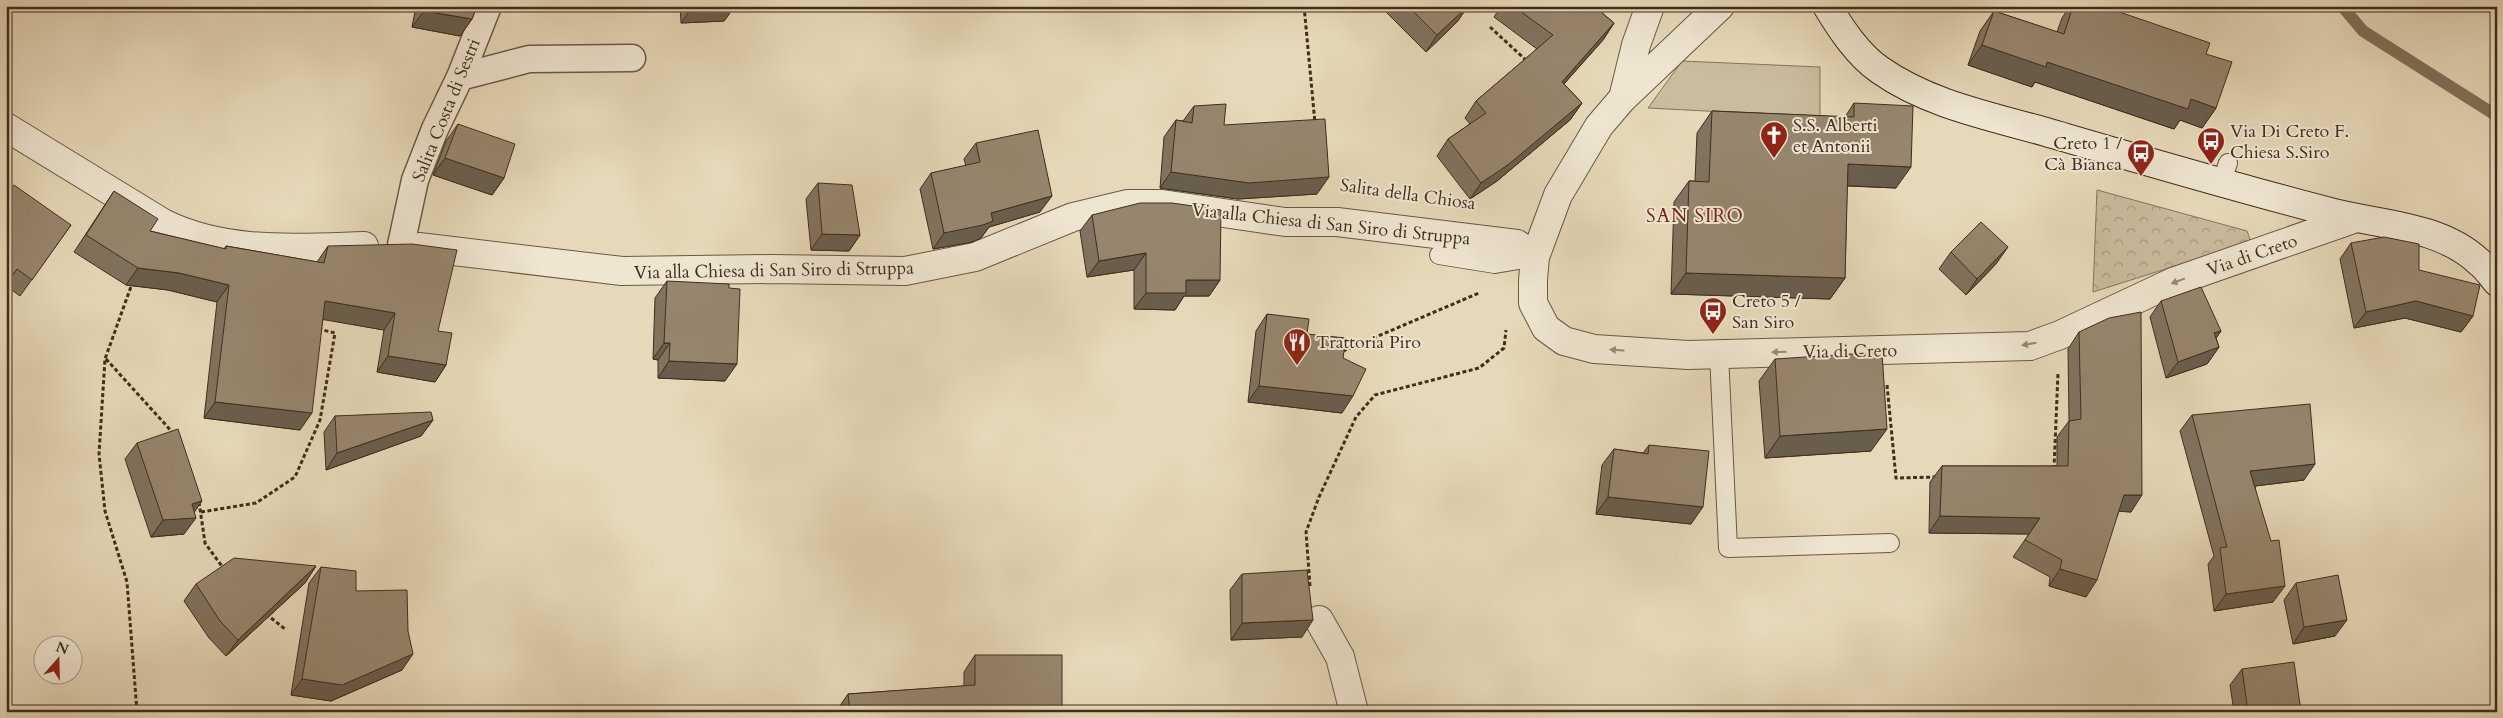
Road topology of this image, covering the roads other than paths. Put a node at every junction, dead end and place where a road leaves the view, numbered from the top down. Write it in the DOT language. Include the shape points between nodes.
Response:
graph roads {
  1 [pos="488,6"];
  2 [pos="1650,6"];
  3 [pos="1720,6"];
  4 [pos="1827,6"];
  5 [pos="632,58"];
  6 [pos="460,77"];
  7 [pos="1623,98"];
  8 [pos="6,127"];
  9 [pos="2356,218"];
  10 [pos="401,245"];
  11 [pos="1439,255"];
  12 [pos="1535,257"];
  13 [pos="2497,282"];
  14 [pos="1719,354"];
  15 [pos="1890,544"];
  16 [pos="1319,620"];
  17 [pos="1354,712"];
  1 -- 6 [label="street, Salita Costa di Sestri"];
  2 -- 7 [label="street" via="1636,44"];
  3 -- 7 [label="street, Via di Creto"];
  4 -- 9 [label="street" via="1855,45 1878,69 1903,84 1951,104 2225,173"];
  5 -- 6 [label="street" via="529,59"];
  6 -- 10 [label="street, Salita Costa di Sestri" via="415,180"];
  7 -- 12 [label="street, Via di Creto" via="1599,126 1558,195"];
  8 -- 10 [label="street, Via alla Chiesa di San Siro di Struppa" via="183,234 214,242 264,247"];
  9 -- 13 [label="street" via="2408,228 2450,242 2479,261"];
  9 -- 14 [label="street, Via di Creto, one-way" via="2174,282 2030,346"];
  10 -- 12 [label="street, Via alla Chiesa di San Siro di Struppa" via="622,271 905,271 975,257 1073,217 1128,204 1162,204 1285,222 1337,222 1517,244"];
  11 -- 12 [label="lane, Via alla Chiesa di San Siro di Struppa" via="1495,264"];
  14 -- 12 [label="street, Via di Creto, one-way" via="1594,349 1564,341 1546,328 1533,303"];
  14 -- 15 [label="lane" via="1728,548"];
  16 -- 17 [label="street" via="1340,657"];
}
